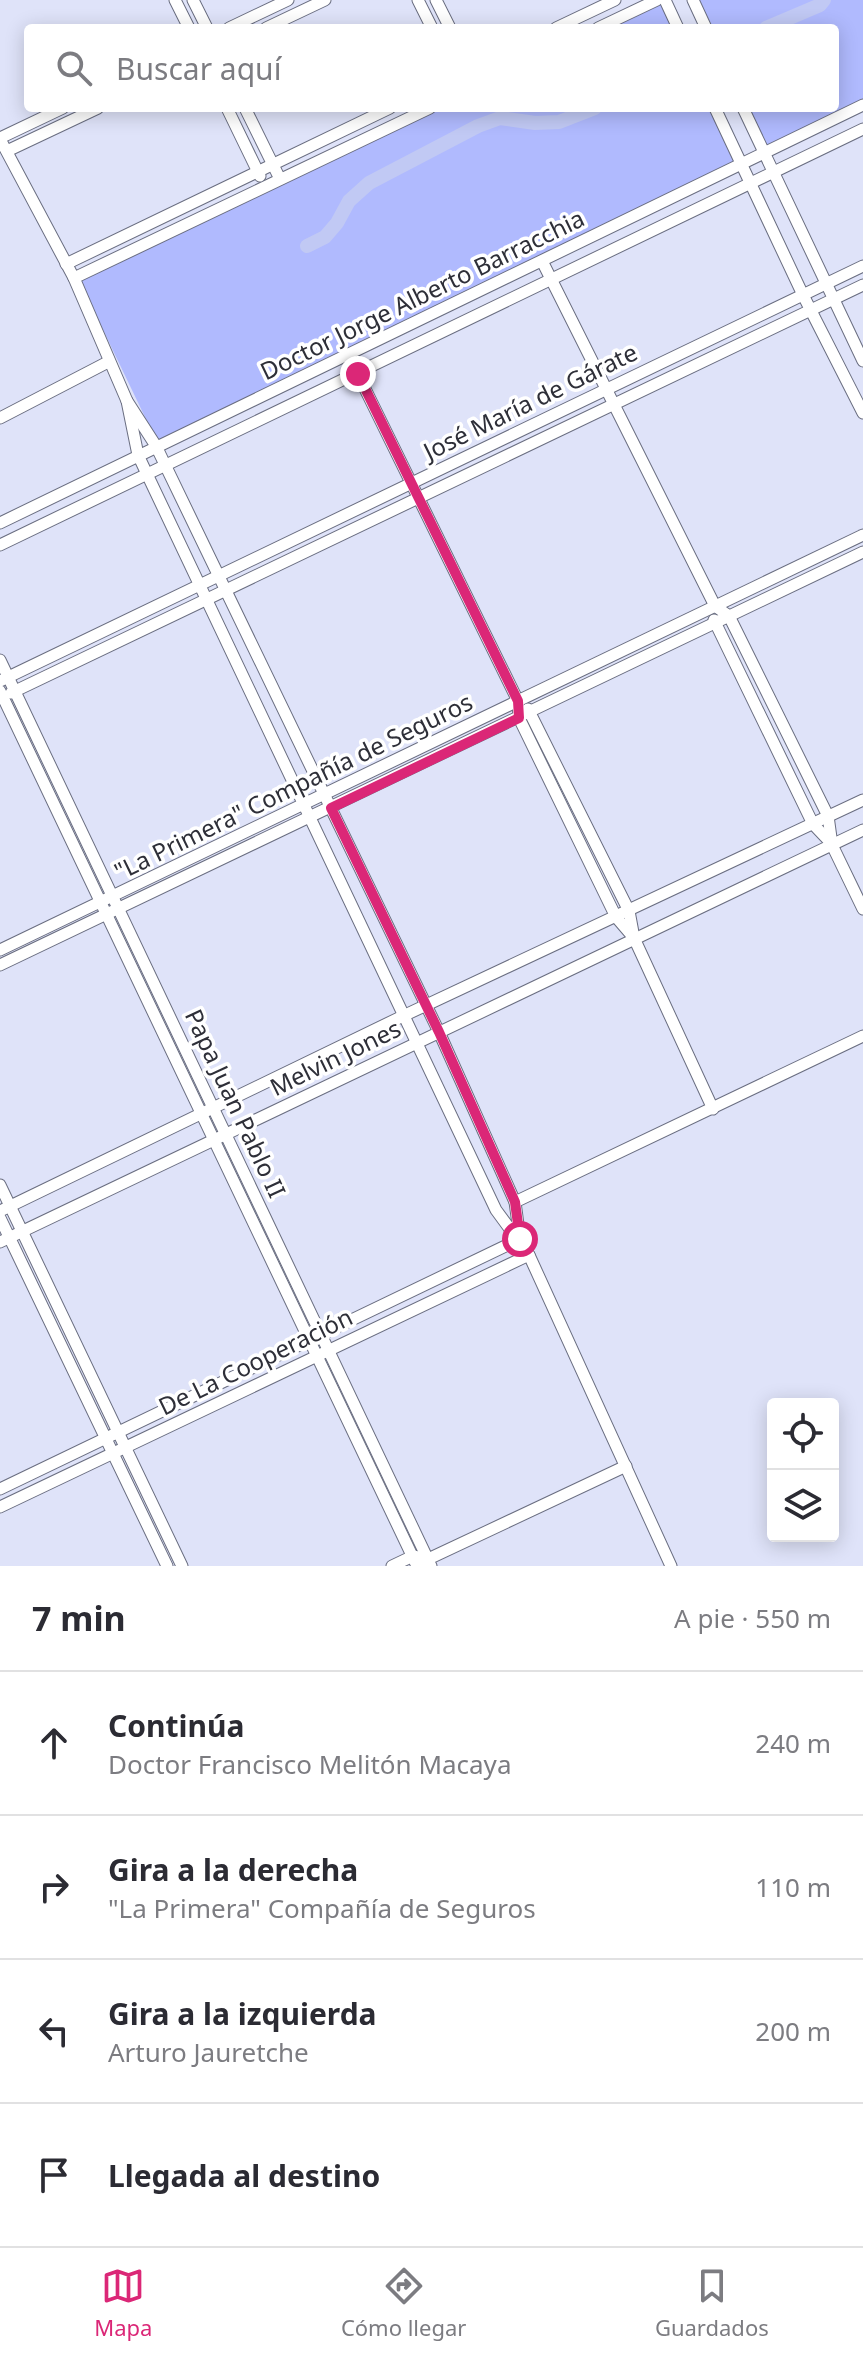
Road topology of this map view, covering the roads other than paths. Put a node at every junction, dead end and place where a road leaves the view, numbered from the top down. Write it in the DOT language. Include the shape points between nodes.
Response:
graph roads {
  1 [pos="175,0"];
  2 [pos="193,0"];
  3 [pos="288,0"];
  4 [pos="325,0"];
  5 [pos="418,0"];
  6 [pos="436,0"];
  7 [pos="615,0"];
  8 [pos="657,0"];
  9 [pos="665,0"];
  10 [pos="693,0"];
  11 [pos="187,24"];
  12 [pos="205,24"];
  13 [pos="237,24"];
  14 [pos="274,24"];
  15 [pos="430,24"];
  16 [pos="448,24"];
  17 [pos="564,24"];
  18 [pos="606,24"];
  19 [pos="676,24"];
  20 [pos="704,24"];
  21 [pos="863,105"];
  22 [pos="55,112"];
  23 [pos="90,112"];
  24 [pos="229,112"];
  25 [pos="247,112"];
  26 [pos="381,112"];
  27 [pos="422,112"];
  28 [pos="717,112"];
  29 [pos="745,112"];
  30 [pos="863,129"];
  31 [pos="0,139"];
  32 [pos="7,151"];
  33 [pos="763,152"];
  34 [pos="272,163"];
  35 [pos="740,164"];
  36 [pos="257,170"];
  37 [pos="773,172"];
  38 [pos="280,179"];
  39 [pos="750,183"];
  40 [pos="265,186"];
  41 [pos="542,261"];
  42 [pos="66,264"];
  43 [pos="863,266"];
  44 [pos="552,277"];
  45 [pos="74,278"];
  46 [pos="825,284"];
  47 [pos="863,285"];
  48 [pos="803,295"];
  49 [pos="834,298"];
  50 [pos="812,309"];
  51 [pos="348,354"];
  52 [pos="863,361"];
  53 [pos="108,362"];
  54 [pos="358,374"];
  55 [pos="608,388"];
  56 [pos="127,401"];
  57 [pos="616,403"];
  58 [pos="863,413"];
  59 [pos="0,418"];
  60 [pos="156,446"];
  61 [pos="138,455"];
  62 [pos="166,466"];
  63 [pos="147,475"];
  64 [pos="410,483"];
  65 [pos="418,499"];
  66 [pos="0,523"];
  67 [pos="863,535"];
  68 [pos="0,545"];
  69 [pos="863,552"];
  70 [pos="219,576"];
  71 [pos="200,585"];
  72 [pos="226,590"];
  73 [pos="207,599"];
  74 [pos="715,606"];
  75 [pos="729,616"];
  76 [pos="714,624"];
  77 [pos="0,660"];
  78 [pos="4,679"];
  79 [pos="15,691"];
  80 [pos="1,696"];
  81 [pos="518,701"];
  82 [pos="532,712"];
  83 [pos="519,718"];
  84 [pos="324,795"];
  85 [pos="863,800"];
  86 [pos="304,805"];
  87 [pos="331,808"];
  88 [pos="828,816"];
  89 [pos="310,818"];
  90 [pos="813,824"];
  91 [pos="863,830"];
  92 [pos="832,845"];
  93 [pos="113,897"];
  94 [pos="101,903"];
  95 [pos="119,909"];
  96 [pos="863,909"];
  97 [pos="629,911"];
  98 [pos="107,915"];
  99 [pos="616,917"];
  100 [pos="634,938"];
  101 [pos="0,950"];
  102 [pos="0,965"];
  103 [pos="426,1006"];
  104 [pos="403,1016"];
  105 [pos="439,1032"];
  106 [pos="863,1036"];
  107 [pos="416,1043"];
  108 [pos="213,1108"];
  109 [pos="713,1109"];
  110 [pos="201,1113"];
  111 [pos="226,1134"];
  112 [pos="214,1140"];
  113 [pos="0,1185"];
  114 [pos="515,1202"];
  115 [pos="5,1208"];
  116 [pos="0,1218"];
  117 [pos="22,1232"];
  118 [pos="520,1239"];
  119 [pos="5,1240"];
  120 [pos="529,1255"];
  121 [pos="322,1335"];
  122 [pos="310,1341"];
  123 [pos="322,1352"];
  124 [pos="118,1433"];
  125 [pos="106,1439"];
  126 [pos="125,1447"];
  127 [pos="113,1453"];
  128 [pos="626,1466"];
  129 [pos="0,1489"];
  130 [pos="0,1507"];
  131 [pos="422,1562"];
  132 [pos="167,1566"];
  133 [pos="182,1566"];
  134 [pos="392,1566"];
  135 [pos="671,1566"];
  1 -- 11 [label="street"];
  2 -- 12 [label="street"];
  3 -- 13 [label="street"];
  4 -- 14 [label="street"];
  5 -- 15 [label="street"];
  6 -- 16 [label="street"];
  7 -- 17 [label="street"];
  8 -- 18 [label="street"];
  9 -- 19 [label="street"];
  10 -- 20 [label="street"];
  21 -- 33 [label="street, Doctor Jorge Alberto Barracchia"];
  22 -- 31 [label="street"];
  23 -- 32 [label="street"];
  24 -- 36 [label="street"];
  25 -- 34 [label="street"];
  26 -- 34 [label="street"];
  27 -- 38 [label="street"];
  28 -- 35 [label="street"];
  29 -- 33 [label="street"];
  30 -- 37 [label="street, Doctor Jorge Alberto Barracchia"];
  31 -- 32 [label="street"];
  32 -- 42 [label="street"];
  33 -- 35 [label="street, Doctor Jorge Alberto Barracchia"];
  33 -- 37 [label="street"];
  34 -- 36 [label="street"];
  34 -- 38 [label="street"];
  35 -- 39 [label="street"];
  35 -- 41 [label="street, Doctor Jorge Alberto Barracchia"];
  36 -- 40 [label="street"];
  36 -- 42 [label="street"];
  37 -- 39 [label="street, Doctor Jorge Alberto Barracchia"];
  37 -- 46 [label="street"];
  38 -- 40 [label="street"];
  39 -- 44 [label="street, Doctor Jorge Alberto Barracchia"];
  39 -- 48 [label="street"];
  40 -- 45 [label="street"];
  41 -- 44 [label="street"];
  41 -- 51 [label="street, Doctor Jorge Alberto Barracchia"];
  42 -- 45 [label="street"];
  43 -- 46 [label="street, José María de Gárate"];
  44 -- 54 [label="street, Doctor Jorge Alberto Barracchia"];
  44 -- 55 [label="street"];
  45 -- 53 [label="street"];
  46 -- 48 [label="street, José María de Gárate"];
  46 -- 49 [label="street"];
  47 -- 49 [label="street, José María de Gárate"];
  48 -- 50 [label="street"];
  48 -- 55 [label="street, José María de Gárate"];
  49 -- 50 [label="street, José María de Gárate"];
  49 -- 52 [label="street"];
  50 -- 57 [label="street, José María de Gárate"];
  50 -- 58 [label="street"];
  51 -- 54 [label="street"];
  51 -- 60 [label="street, Doctor Jorge Alberto Barracchia"];
  53 -- 56 [label="street"];
  53 -- 59 [label="street"];
  54 -- 62 [label="street, Doctor Jorge Alberto Barracchia"];
  54 -- 64 [label="street"];
  55 -- 57 [label="street"];
  55 -- 64 [label="street, José María de Gárate"];
  56 -- 60 [label="street"];
  56 -- 61 [label="street"];
  57 -- 65 [label="street, José María de Gárate"];
  57 -- 74 [label="street"];
  60 -- 61 [label="street, Doctor Jorge Alberto Barracchia"];
  60 -- 62 [label="street"];
  61 -- 63 [label="street"];
  61 -- 66 [label="street, Doctor Jorge Alberto Barracchia"];
  62 -- 63 [label="street, Doctor Jorge Alberto Barracchia"];
  62 -- 70 [label="street"];
  63 -- 68 [label="street, Doctor Jorge Alberto Barracchia"];
  63 -- 71 [label="street"];
  64 -- 65 [label="street"];
  64 -- 70 [label="street, José María de Gárate"];
  65 -- 72 [label="street, José María de Gárate"];
  65 -- 81 [label="street"];
  67 -- 74 [label="street, \"La Primera\" Compañía de Seguros"];
  69 -- 75 [label="street, \"La Primera\" Compañía de Seguros"];
  70 -- 71 [label="street, José María de Gárate"];
  70 -- 72 [label="street"];
  71 -- 73 [label="street"];
  71 -- 78 [label="street, José María de Gárate"];
  72 -- 73 [label="street, José María de Gárate"];
  72 -- 84 [label="street"];
  73 -- 79 [label="street, José María de Gárate"];
  73 -- 86 [label="street"];
  74 -- 75 [label="street"];
  74 -- 76 [label="street"];
  74 -- 81 [label="street, \"La Primera\" Compañía de Seguros"];
  75 -- 76 [label="street, \"La Primera\" Compañía de Seguros"];
  75 -- 88 [label="street"];
  76 -- 82 [label="street, \"La Primera\" Compañía de Seguros"];
  76 -- 90 [label="street"];
  77 -- 78 [label="street, Papa Juan Pablo II"];
  78 -- 79 [label="street, Papa Juan Pablo II"];
  79 -- 80 [label="street, José María de Gárate"];
  79 -- 93 [label="street, Papa Juan Pablo II"];
  80 -- 94 [label="street, Papa Juan Pablo II"];
  81 -- 82 [label="street"];
  81 -- 83 [label="street"];
  81 -- 84 [label="street, \"La Primera\" Compañía de Seguros"];
  82 -- 83 [label="street, \"La Primera\" Compañía de Seguros"];
  82 -- 97 [label="street"];
  83 -- 87 [label="street, \"La Primera\" Compañía de Seguros"];
  83 -- 99 [label="street"];
  84 -- 86 [label="street, \"La Primera\" Compañía de Seguros"];
  84 -- 87 [label="street"];
  85 -- 88 [label="street, Melvin Jones"];
  86 -- 89 [label="street"];
  86 -- 93 [label="street, \"La Primera\" Compañía de Seguros"];
  87 -- 89 [label="street, \"La Primera\" Compañía de Seguros"];
  87 -- 103 [label="street"];
  88 -- 90 [label="street, Melvin Jones"];
  88 -- 92 [label="street"];
  89 -- 95 [label="street, \"La Primera\" Compañía de Seguros"];
  89 -- 104 [label="street"];
  90 -- 92 [label="street"];
  90 -- 97 [label="street, Melvin Jones"];
  91 -- 92 [label="street, Melvin Jones"];
  92 -- 96 [label="street"];
  92 -- 100 [label="street, Melvin Jones"];
  93 -- 94 [label="street, \"La Primera\" Compañía de Seguros"];
  93 -- 95 [label="street, Papa Juan Pablo II"];
  94 -- 98 [label="street, Papa Juan Pablo II"];
  94 -- 101 [label="street, \"La Primera\" Compañía de Seguros"];
  95 -- 98 [label="street, \"La Primera\" Compañía de Seguros"];
  95 -- 108 [label="street, Papa Juan Pablo II"];
  97 -- 99 [label="street, Melvin Jones"];
  97 -- 100 [label="street"];
  98 -- 102 [label="street, \"La Primera\" Compañía de Seguros"];
  98 -- 110 [label="street, Papa Juan Pablo II"];
  99 -- 100 [label="street"];
  99 -- 103 [label="street, Melvin Jones"];
  100 -- 105 [label="street, Melvin Jones"];
  100 -- 109 [label="street"];
  103 -- 104 [label="street, Melvin Jones"];
  103 -- 105 [label="street"];
  104 -- 107 [label="street"];
  104 -- 108 [label="street, Melvin Jones"];
  105 -- 107 [label="street, Melvin Jones"];
  105 -- 114 [label="street"];
  106 -- 109 [label="street"];
  107 -- 111 [label="street, Melvin Jones"];
  107 -- 118 [label="street" via="496,1210"];
  108 -- 110 [label="street, Melvin Jones"];
  108 -- 111 [label="street, Papa Juan Pablo II"];
  109 -- 114 [label="street"];
  110 -- 112 [label="street, Papa Juan Pablo II"];
  110 -- 115 [label="street, Melvin Jones"];
  111 -- 112 [label="street, Melvin Jones"];
  111 -- 121 [label="street, Papa Juan Pablo II"];
  112 -- 117 [label="street, Melvin Jones"];
  112 -- 122 [label="street, Papa Juan Pablo II"];
  113 -- 115 [label="street"];
  114 -- 118 [label="street"];
  115 -- 117 [label="street"];
  116 -- 119 [label="street"];
  117 -- 119 [label="street, Melvin Jones"];
  117 -- 124 [label="street"];
  118 -- 120 [label="street"];
  118 -- 121 [label="street, De La Cooperación"];
  119 -- 125 [label="street"];
  120 -- 123 [label="street, De La Cooperación"];
  120 -- 128 [label="street"];
  121 -- 122 [label="street, De La Cooperación"];
  121 -- 123 [label="street, Papa Juan Pablo II"];
  122 -- 123 [label="street, Papa Juan Pablo II"];
  122 -- 124 [label="street, De La Cooperación"];
  123 -- 126 [label="street, De La Cooperación"];
  123 -- 131 [label="street, Papa Juan Pablo II"];
  124 -- 125 [label="street, De La Cooperación"];
  124 -- 126 [label="street"];
  125 -- 127 [label="street"];
  125 -- 129 [label="street, De La Cooperación"];
  126 -- 127 [label="street, De La Cooperación"];
  126 -- 133 [label="street"];
  127 -- 130 [label="street, De La Cooperación"];
  127 -- 132 [label="street"];
  128 -- 131 [label="street"];
  128 -- 135 [label="street"];
  131 -- 134 [label="street"];
}
